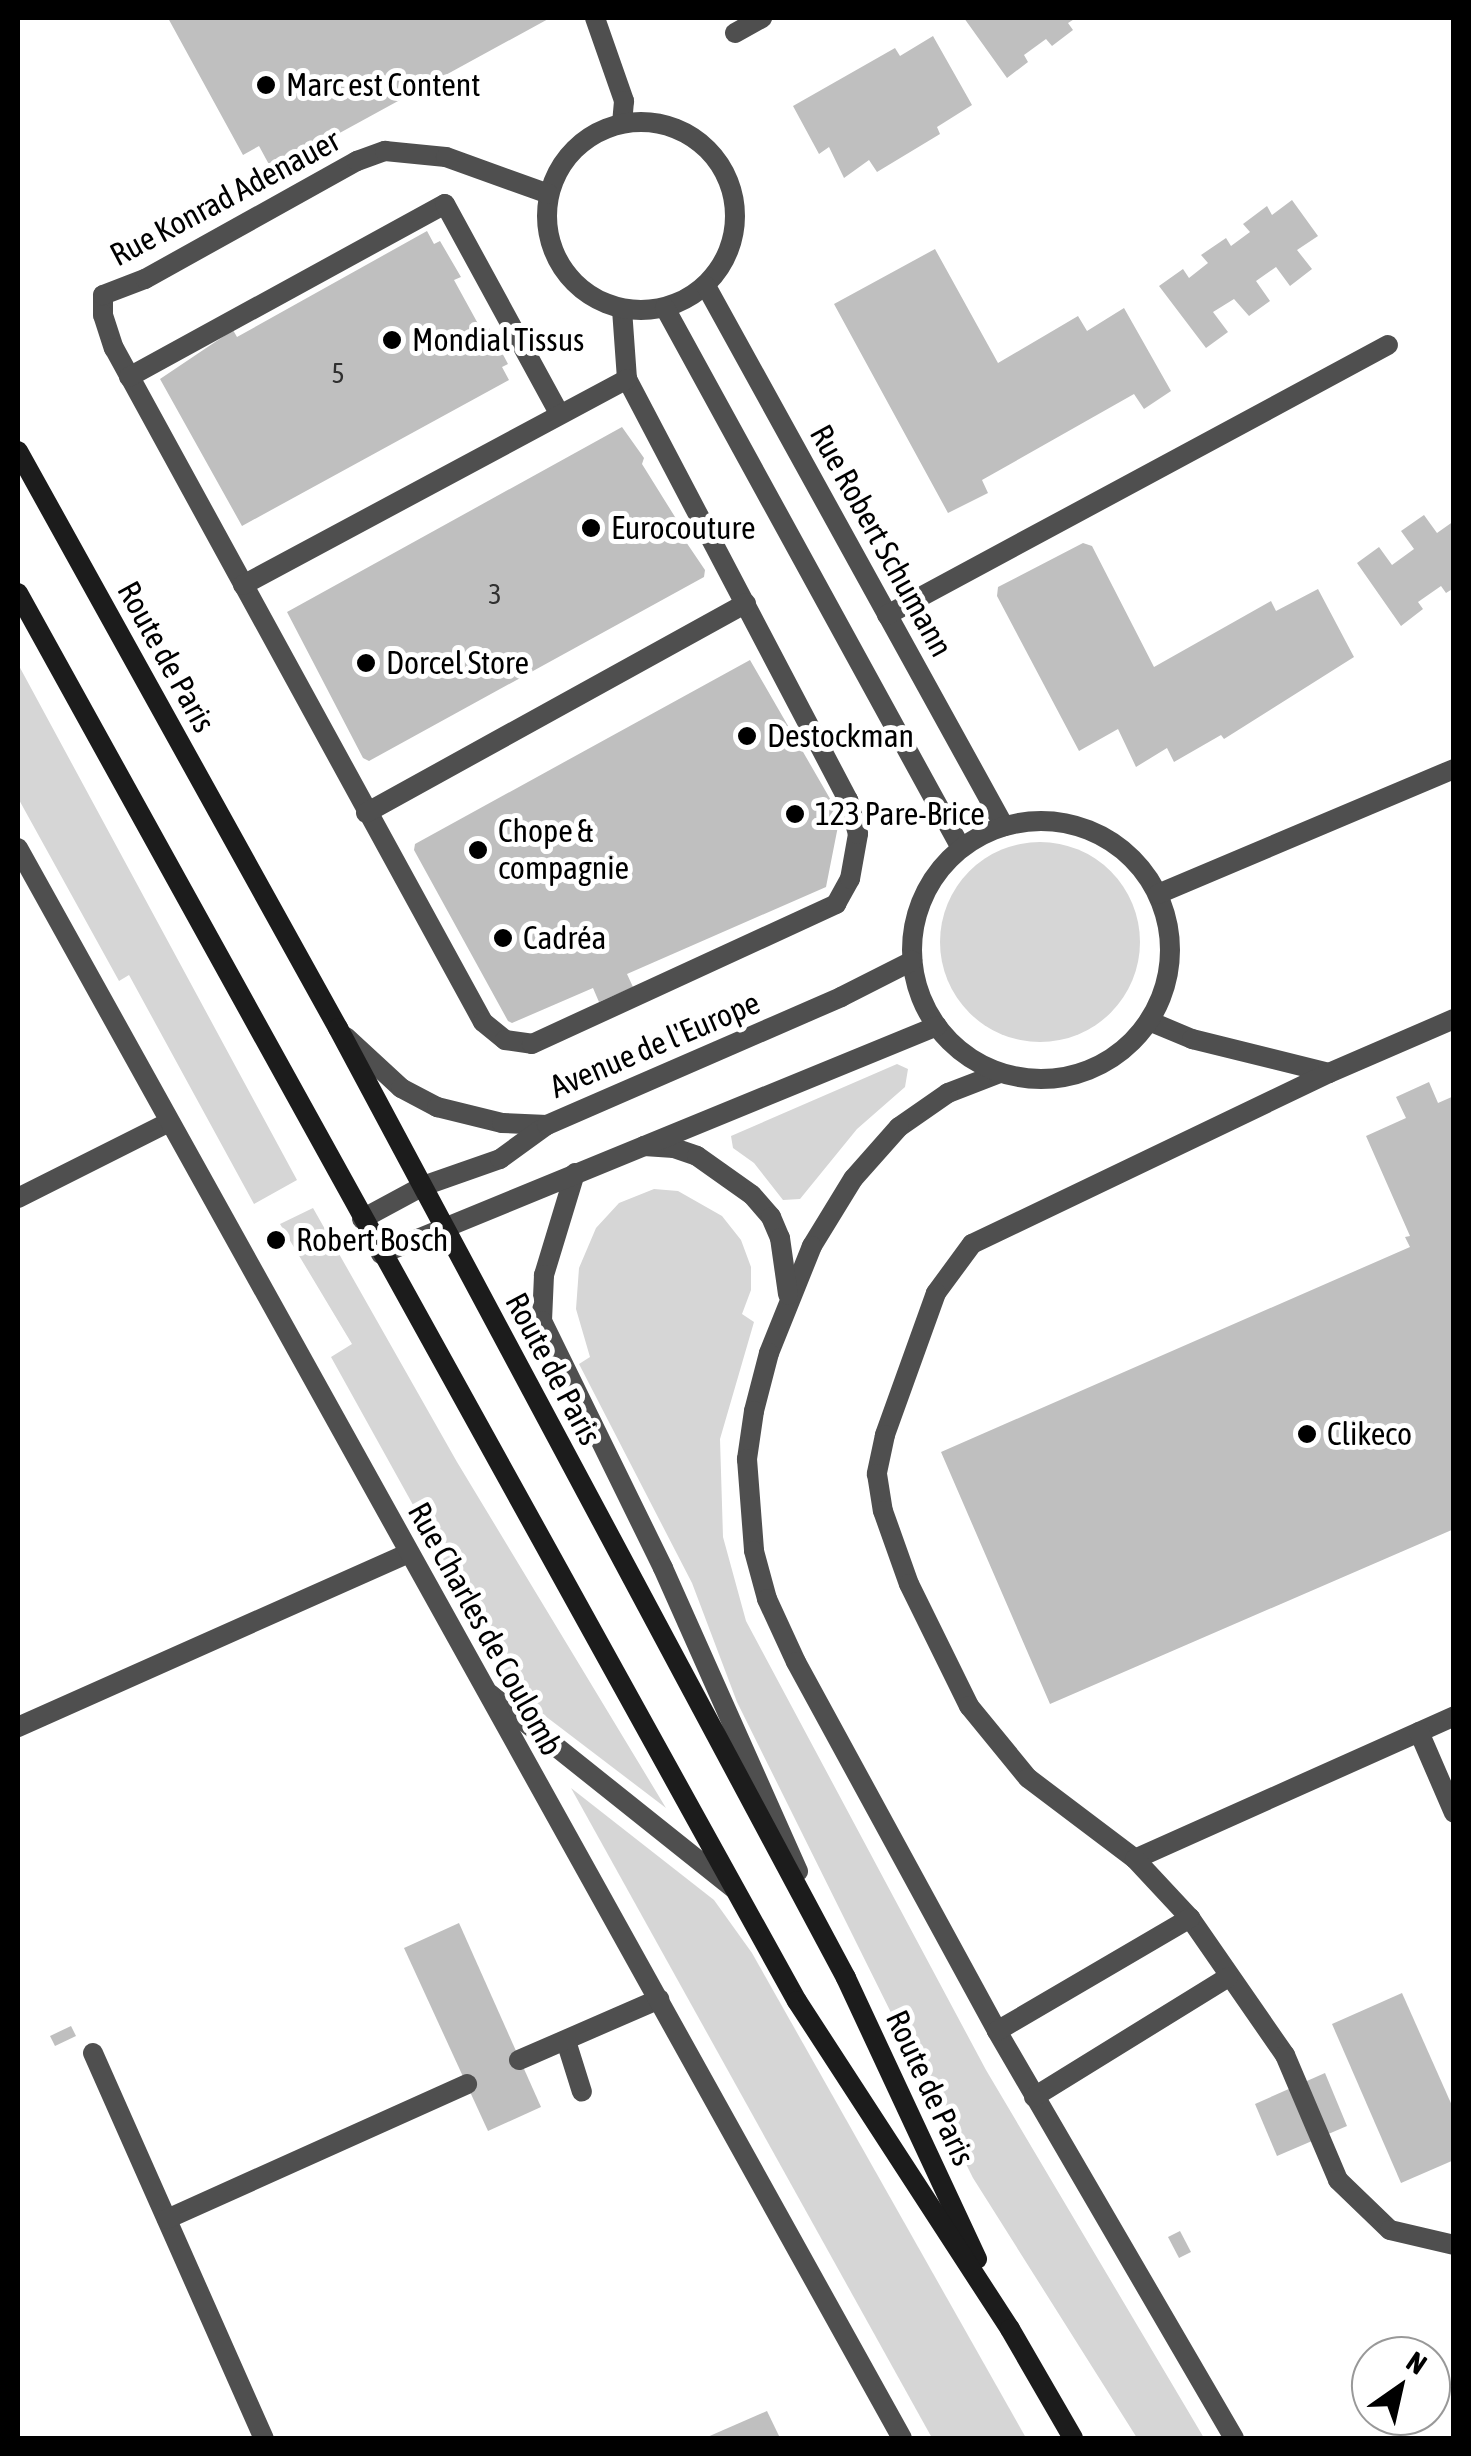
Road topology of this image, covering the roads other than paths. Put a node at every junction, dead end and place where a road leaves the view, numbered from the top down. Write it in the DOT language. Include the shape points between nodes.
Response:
graph roads {
  1 [pos="595,18"];
  2 [pos="762,18"];
  3 [pos="735,33"];
  4 [pos="622,123"];
  5 [pos="549,194"];
  6 [pos="706,286"];
  7 [pos="665,308"];
  8 [pos="622,309"];
  9 [pos="1388,344"];
  10 [pos="129,377"];
  11 [pos="627,378"];
  12 [pos="559,412"];
  13 [pos="18,451"];
  14 [pos="243,585"];
  15 [pos="18,593"];
  16 [pos="746,603"];
  17 [pos="888,615"];
  18 [pos="1454,770"];
  19 [pos="366,812"];
  20 [pos="1004,826"];
  21 [pos="18,848"];
  22 [pos="961,848"];
  23 [pos="1158,894"];
  24 [pos="912,961"];
  25 [pos="1454,1019"];
  26 [pos="1149,1021"];
  27 [pos="936,1026"];
  28 [pos="338,1028"];
  29 [pos="1329,1072"];
  30 [pos="1000,1073"];
  31 [pos="169,1122"];
  32 [pos="547,1124"];
  33 [pos="642,1145"];
  34 [pos="575,1173"];
  35 [pos="423,1186"];
  36 [pos="18,1198"];
  37 [pos="362,1219"];
  38 [pos="442,1226"];
  39 [pos="381,1254"];
  40 [pos="788,1304"];
  41 [pos="408,1553"];
  42 [pos="484,1690"];
  43 [pos="1454,1716"];
  44 [pos="18,1727"];
  45 [pos="1418,1732"];
  46 [pos="1454,1813"];
  47 [pos="1135,1859"];
  48 [pos="736,1890"];
  49 [pos="1190,1918"];
  50 [pos="1228,1977"];
  51 [pos="846,1978"];
  52 [pos="659,1999"];
  53 [pos="996,2031"];
  54 [pos="566,2042"];
  55 [pos="93,2053"];
  56 [pos="519,2060"];
  57 [pos="466,2084"];
  58 [pos="582,2092"];
  59 [pos="1034,2097"];
  60 [pos="167,2219"];
  61 [pos="1454,2244"];
  62 [pos="1010,2329"];
  63 [pos="264,2438"];
  64 [pos="902,2438"];
  65 [pos="1073,2438"];
  66 [pos="1234,2438"];
  1 -- 4 [label="street" via="624,101"];
  2 -- 3 [label="street"];
  4 -- 5 [label="street" via="575,148"];
  4 -- 6 [label="street" via="682,130 725,173 734,232"];
  5 -- 8 [label="street" via="548,237 567,276"];
  5 -- 10 [label="street, Rue Konrad Adenauer" via="446,157 385,152 357,161 145,279 102,294 103,315"];
  6 -- 7 [label="street"];
  6 -- 17 [label="street, Rue Robert Schumann"];
  7 -- 8 [label="street"];
  7 -- 22 [label="street"];
  8 -- 11 [label="street"];
  9 -- 17 [label="street"];
  10 -- 12 [label="street" via="445,204"];
  10 -- 14 [label="street"];
  11 -- 12 [label="street"];
  11 -- 16 [label="street"];
  12 -- 14 [label="street"];
  13 -- 28 [label="main road, Route de Paris"];
  14 -- 19 [label="street"];
  15 -- 37 [label="main road, Route de Paris"];
  16 -- 19 [label="street"];
  16 -- 19 [label="street" via="848,800 858,834 850,880 836,904 532,1044 505,1040 483,1022"];
  17 -- 20 [label="street, Rue Robert Schumann"];
  18 -- 23 [label="street"];
  20 -- 22 [label="street"];
  20 -- 23 [label="street" via="1056,821 1105,837 1126,852"];
  21 -- 31 [label="street, Rue Charles de Coulomb"];
  22 -- 24 [label="street" via="918,910"];
  23 -- 26 [label="street" via="1169,972"];
  24 -- 27 [label="street"];
  24 -- 32 [label="street, Avenue de l'Europe"];
  25 -- 29 [label="street"];
  26 -- 29 [label="street"];
  26 -- 30 [label="street" via="1095,1068 1048,1079"];
  27 -- 30 [label="street" via="964,1054"];
  27 -- 33 [label="street"];
  28 -- 32 [label="street" via="402,1088 437,1107 502,1123"];
  28 -- 35 [label="main road, Route de Paris"];
  29 -- 47 [label="street" via="972,1244 936,1293 885,1434 877,1474 883,1511 922,1615 969,1706 1028,1778"];
  30 -- 40 [label="street" via="948,1093 875,1153 829,1215"];
  31 -- 36 [label="street"];
  31 -- 41 [label="street, Rue Charles de Coulomb"];
  32 -- 35 [label="street, Avenue de l'Europe" via="500,1159"];
  33 -- 34 [label="street"];
  33 -- 40 [label="street" via="697,1156 752,1195 780,1238"];
  34 -- 38 [label="street"];
  34 -- 51 [label="street" via="544,1275 542,1321 663,1568"];
  35 -- 37 [label="street, Avenue de l'Europe"];
  35 -- 38 [label="main road, Route de Paris"];
  37 -- 39 [label="main road, Route de Paris"];
  38 -- 39 [label="street"];
  38 -- 51 [label="main road, Route de Paris"];
  39 -- 48 [label="main road, Route de Paris"];
  40 -- 53 [label="street" via="754,1411 747,1459 754,1551 768,1600"];
  41 -- 42 [label="street, Rue Charles de Coulomb"];
  41 -- 44 [label="street"];
  42 -- 48 [label="street"];
  42 -- 52 [label="street, Rue Charles de Coulomb"];
  43 -- 45 [label="street"];
  45 -- 46 [label="street"];
  45 -- 47 [label="street"];
  47 -- 49 [label="street"];
  48 -- 62 [label="main road, Route de Paris" via="797,2001"];
  49 -- 50 [label="street"];
  49 -- 53 [label="street"];
  50 -- 59 [label="street"];
  50 -- 61 [label="street" via="1285,2055 1338,2180 1390,2230"];
  51 -- 62 [label="main road, Route de Paris"];
  52 -- 54 [label="street"];
  52 -- 64 [label="street, Rue Charles de Coulomb"];
  53 -- 59 [label="street"];
  54 -- 56 [label="street"];
  54 -- 58 [label="street"];
  55 -- 60 [label="street"];
  57 -- 60 [label="street"];
  59 -- 66 [label="street"];
  60 -- 63 [label="street"];
  62 -- 65 [label="main road, Route de Paris"];
}
